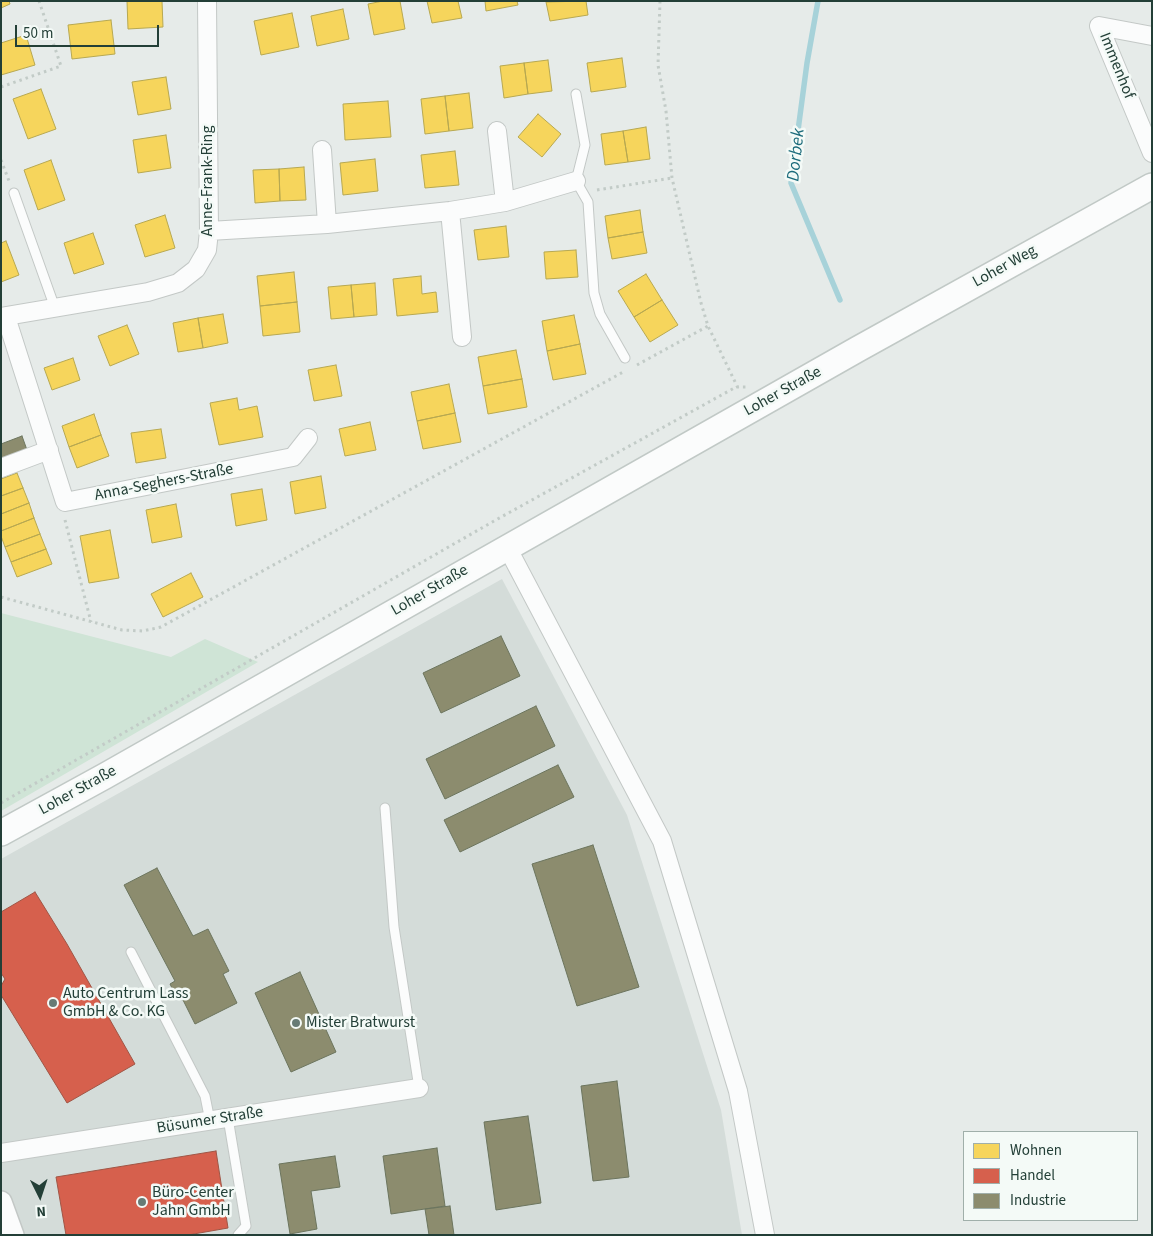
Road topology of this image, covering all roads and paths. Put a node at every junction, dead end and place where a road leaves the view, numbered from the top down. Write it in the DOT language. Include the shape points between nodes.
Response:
graph roads {
  1 [pos="39,1"];
  2 [pos="208,1"];
  3 [pos="660,1"];
  4 [pos="1152,36"];
  5 [pos="1,86"];
  6 [pos="576,94"];
  7 [pos="497,132"];
  8 [pos="322,150"];
  9 [pos="1152,154"];
  10 [pos="1,160"];
  11 [pos="672,178"];
  12 [pos="576,181"];
  13 [pos="1152,186"];
  14 [pos="14,194"];
  15 [pos="505,202"];
  16 [pos="450,211"];
  17 [pos="327,224"];
  18 [pos="209,232"];
  19 [pos="55,308"];
  20 [pos="4,317"];
  21 [pos="708,326"];
  22 [pos="462,337"];
  23 [pos="858,349"];
  24 [pos="625,358"];
  25 [pos="736,387"];
  26 [pos="754,408"];
  27 [pos="308,438"];
  28 [pos="49,450"];
  29 [pos="1,468"];
  30 [pos="65,502"];
  31 [pos="507,547"];
  32 [pos="1,597"];
  33 [pos="91,622"];
  34 [pos="1,804"];
  35 [pos="386,808"];
  36 [pos="1,833"];
  37 [pos="131,952"];
  38 [pos="419,1088"];
  39 [pos="228,1118"];
  40 [pos="210,1121"];
  41 [pos="1,1153"];
  42 [pos="238,1235"];
  43 [pos="765,1235"];
  1 -- 5 [label="path" via="61,66"];
  2 -- 18 [label="street, Anne-Frank-Ring"];
  3 -- 11 [label="path" via="658,65"];
  4 -- 9 [label="street, Immenhof" via="1099,26"];
  6 -- 12 [label="lane" via="585,145"];
  7 -- 15 [label="street"];
  8 -- 17 [label="street"];
  10 -- 14 [label="path"];
  11 -- 12 [label="path" via="596,190"];
  11 -- 21 [label="path"];
  12 -- 15 [label="street"];
  12 -- 24 [label="lane" via="588,202 594,293 600,314"];
  13 -- 23 [label="main road, Loher Weg"];
  14 -- 19 [label="lane"];
  15 -- 16 [label="street"];
  16 -- 17 [label="street"];
  16 -- 22 [label="street"];
  17 -- 18 [label="street"];
  18 -- 19 [label="street, Anne-Frank-Ring" via="207,250 196,269 178,283 148,292"];
  19 -- 20 [label="street, Anne-Frank-Ring"];
  20 -- 28 [label="street"];
  21 -- 25 [label="path"];
  21 -- 33 [label="path" via="161,627 143,631 122,630"];
  23 -- 26 [label="main road, Loher Straße"];
  25 -- 26 [label="path"];
  25 -- 34 [label="path" via="494,521"];
  26 -- 31 [label="main road, Loher Straße"];
  27 -- 30 [label="street, Anna-Seghers-Straße" via="294,458"];
  28 -- 29 [label="street"];
  28 -- 30 [label="street"];
  30 -- 33 [label="path" via="64,517"];
  31 -- 36 [label="main road, Loher Straße"];
  31 -- 43 [label="street" via="662,841 738,1091"];
  32 -- 33 [label="path"];
  35 -- 38 [label="lane" via="394,927"];
  37 -- 40 [label="lane" via="205,1096"];
  38 -- 39 [label="street, Büsumer Straße"];
  39 -- 40 [label="street, Büsumer Straße"];
  39 -- 42 [label="lane" via="246,1226"];
  40 -- 41 [label="street, Büsumer Straße"];
}
